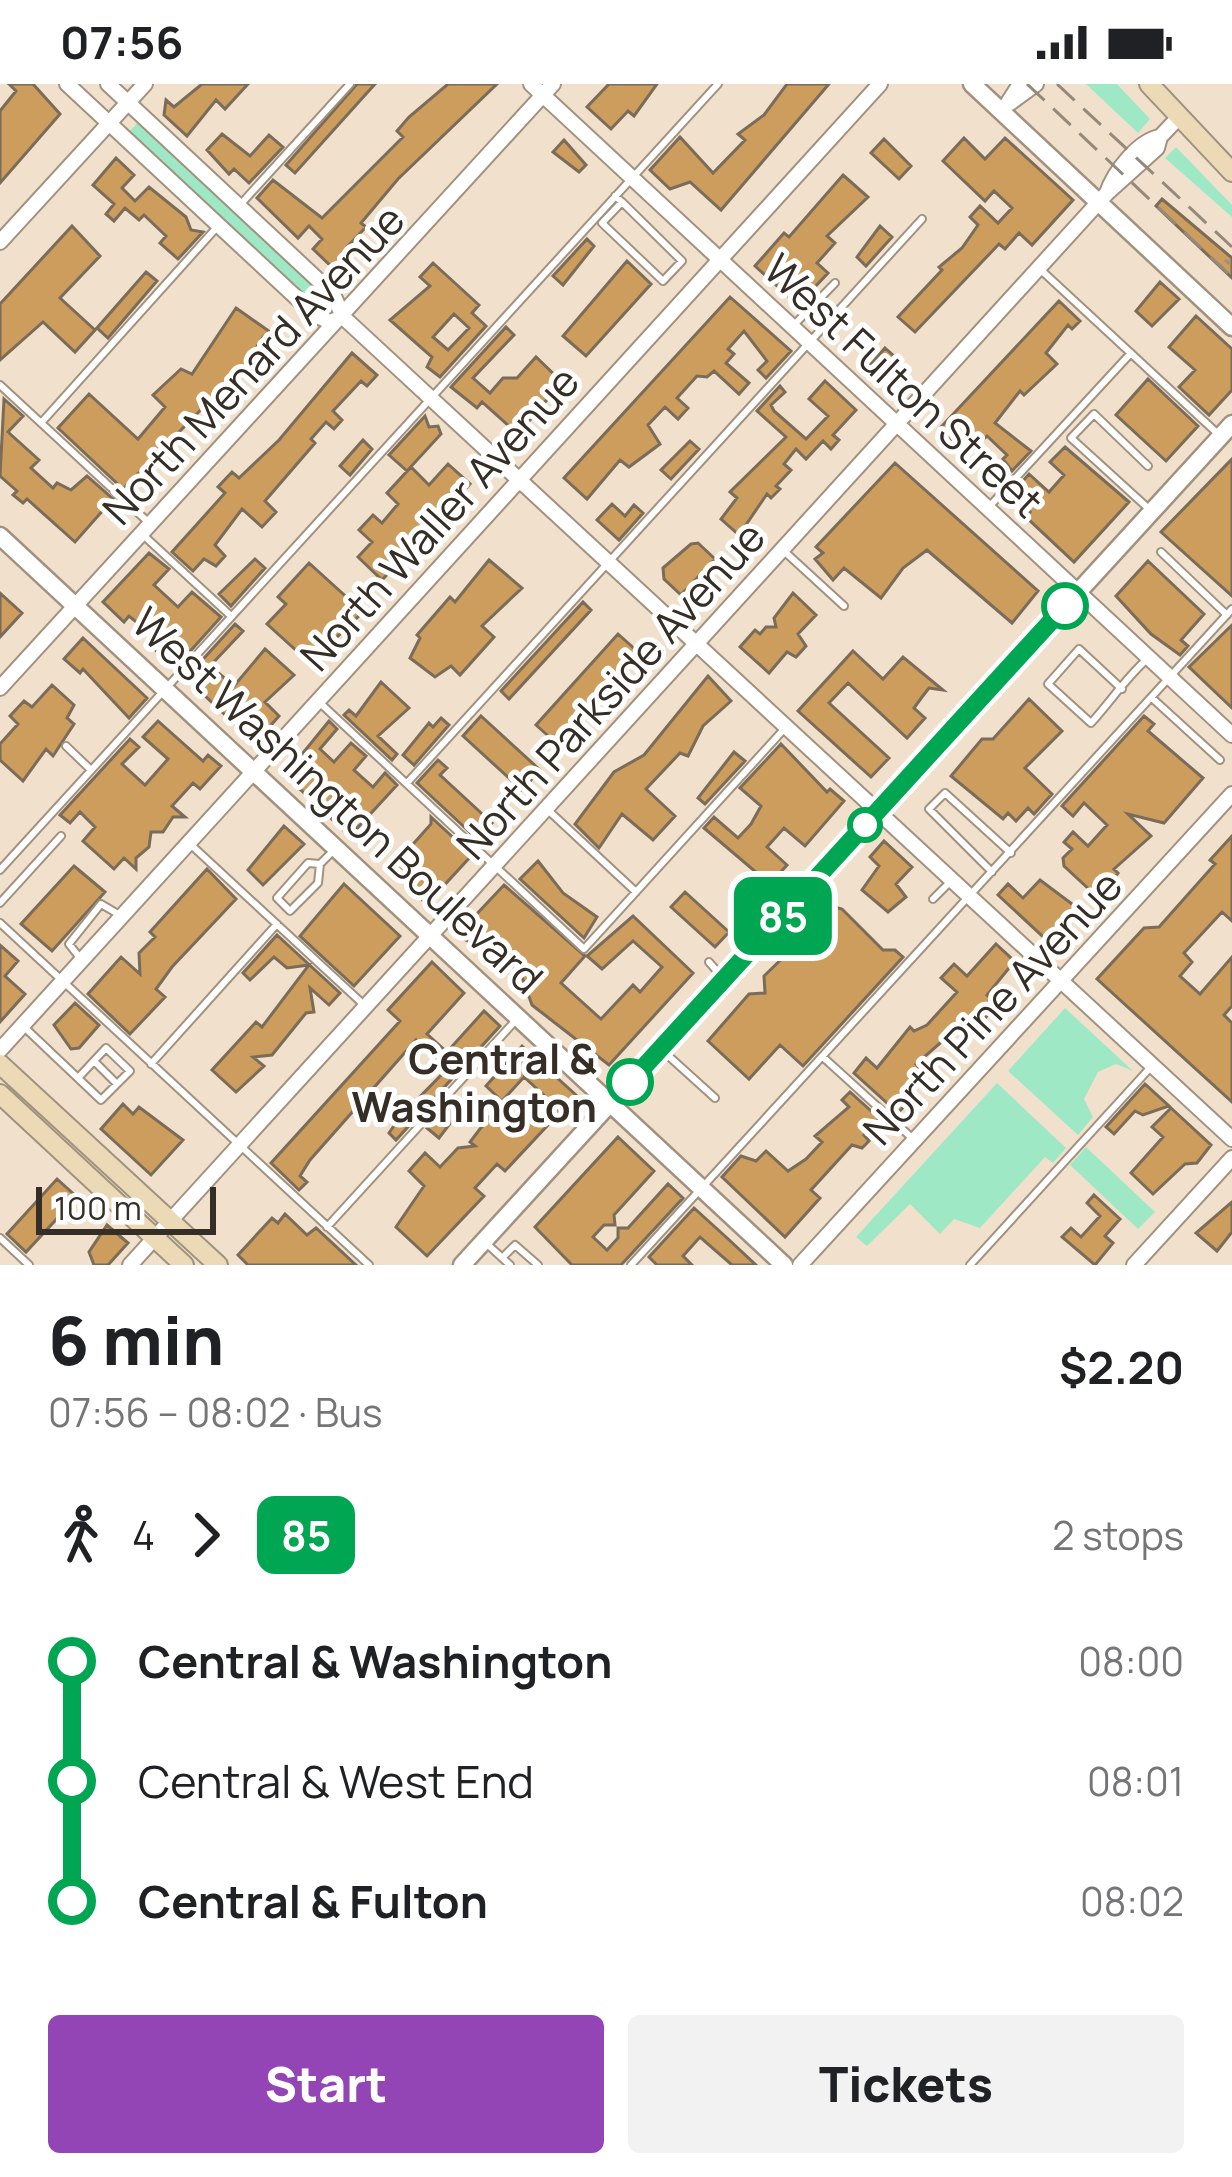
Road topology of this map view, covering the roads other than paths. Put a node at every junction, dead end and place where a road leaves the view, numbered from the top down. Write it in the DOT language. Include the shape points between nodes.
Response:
graph roads {
  1 [pos="67,84"];
  2 [pos="108,84"];
  3 [pos="145,84"];
  4 [pos="350,84"];
  5 [pos="531,84"];
  6 [pos="718,84"];
  7 [pos="880,84"];
  8 [pos="972,84"];
  9 [pos="1020,84"];
  10 [pos="1036,84"];
  11 [pos="1149,84"];
  12 [pos="548,90"];
  13 [pos="128,103"];
  14 [pos="1006,107"];
  15 [pos="1180,116"];
  16 [pos="109,123"];
  17 [pos="1224,149"];
  18 [pos="1232,172"];
  19 [pos="632,178"];
  20 [pos="1103,198"];
  21 [pos="619,199"];
  22 [pos="239,206"];
  23 [pos="922,219"];
  24 [pos="218,226"];
  25 [pos="0,242"];
  26 [pos="720,260"];
  27 [pos="1039,268"];
  28 [pos="835,283"];
  29 [pos="343,317"];
  30 [pos="792,326"];
  31 [pos="1232,327"];
  32 [pos="809,343"];
  33 [pos="1131,353"];
  34 [pos="0,385"];
  35 [pos="431,397"];
  36 [pos="41,423"];
  37 [pos="897,424"];
  38 [pos="1226,430"];
  39 [pos="1148,466"];
  40 [pos="520,480"];
  41 [pos="988,508"];
  42 [pos="1151,512"];
  43 [pos="147,529"];
  44 [pos="0,536"];
  45 [pos="783,549"];
  46 [pos="1161,552"];
  47 [pos="609,562"];
  48 [pos="1078,592"];
  49 [pos="76,606"];
  50 [pos="844,606"];
  51 [pos="1230,612"];
  52 [pos="231,616"];
  53 [pos="698,643"];
  54 [pos="1149,657"];
  55 [pos="1170,677"];
  56 [pos="1,685"];
  57 [pos="165,689"];
  58 [pos="1122,689"];
  59 [pos="1151,697"];
  60 [pos="319,702"];
  61 [pos="787,726"];
  62 [pos="1232,735"];
  63 [pos="66,746"];
  64 [pos="1220,760"];
  65 [pos="91,770"];
  66 [pos="254,772"];
  67 [pos="406,783"];
  68 [pos="1232,794"];
  69 [pos="547,808"];
  70 [pos="879,810"];
  71 [pos="61,836"];
  72 [pos="189,843"];
  73 [pos="336,848"];
  74 [pos="1011,853"];
  75 [pos="320,864"];
  76 [pos="495,866"];
  77 [pos="0,870"];
  78 [pos="993,872"];
  79 [pos="952,879"];
  80 [pos="636,892"];
  81 [pos="971,896"];
  82 [pos="933,898"];
  83 [pos="0,903"];
  84 [pos="123,916"];
  85 [pos="0,923"];
  86 [pos="277,924"];
  87 [pos="430,936"];
  88 [pos="82,961"];
  89 [pos="709,962"];
  90 [pos="724,979"];
  91 [pos="1061,980"];
  92 [pos="63,982"];
  93 [pos="366,1006"];
  94 [pos="519,1018"];
  95 [pos="22,1026"];
  96 [pos="661,1048"];
  97 [pos="0,1051"];
  98 [pos="823,1057"];
  99 [pos="94,1060"];
  100 [pos="0,1064"];
  101 [pos="152,1064"];
  102 [pos="1153,1066"];
  103 [pos="78,1078"];
  104 [pos="117,1084"];
  105 [pos="0,1094"];
  106 [pos="715,1098"];
  107 [pos="611,1103"];
  108 [pos="1232,1139"];
  109 [pos="914,1140"];
  110 [pos="239,1145"];
  111 [pos="1232,1158"];
  112 [pos="701,1188"];
  113 [pos="327,1227"];
  114 [pos="162,1230"];
  115 [pos="0,1238"];
  116 [pos="484,1241"];
  117 [pos="502,1258"];
  118 [pos="29,1265"];
  119 [pos="130,1265"];
  120 [pos="184,1265"];
  121 [pos="218,1265"];
  122 [pos="369,1265"];
  123 [pos="462,1265"];
  124 [pos="510,1265"];
  125 [pos="538,1265"];
  126 [pos="631,1265"];
  127 [pos="784,1265"];
  128 [pos="800,1265"];
  129 [pos="970,1265"];
  130 [pos="1134,1265"];
  1 -- 16 [label="street"];
  2 -- 13 [label="street"];
  3 -- 13 [label="street"];
  4 -- 22 [label="lane"];
  5 -- 12 [label="street, West Fulton Street"];
  6 -- 19 [label="lane"];
  7 -- 26 [label="street, North Waller Avenue"];
  8 -- 14 [label="street"];
  9 -- 14 [label="street"];
  10 -- 14 [label="street"];
  11 -- 15 [label="main road"];
  12 -- 19 [label="street, West Fulton Street"];
  12 -- 29 [label="street, North Menard Avenue"];
  13 -- 16 [label="street"];
  13 -- 22 [label="street"];
  14 -- 20 [label="street"];
  15 -- 17 [label="main road"];
  15 -- 20 [label="street, North Parkside Avenue" via="1148,139"];
  16 -- 24 [label="street"];
  16 -- 25 [label="street"];
  17 -- 18 [label="main road"];
  19 -- 21 [label="lane"];
  19 -- 26 [label="street, West Fulton Street"];
  20 -- 27 [label="street, North Parkside Avenue"];
  20 -- 31 [label="street"];
  21 -- 21 [label="lane" via="682,261 663,280 602,223"];
  21 -- 35 [label="lane"];
  22 -- 29 [label="street" via="333,294"];
  23 -- 32 [label="lane"];
  24 -- 29 [label="street" via="322,320"];
  24 -- 36 [label="lane"];
  26 -- 30 [label="street, West Fulton Street"];
  26 -- 40 [label="street, North Waller Avenue"];
  27 -- 33 [label="lane"];
  27 -- 37 [label="street, North Parkside Avenue"];
  28 -- 30 [label="lane"];
  29 -- 35 [label="street"];
  29 -- 43 [label="street, North Menard Avenue"];
  30 -- 32 [label="street, West Fulton Street"];
  32 -- 37 [label="street, West Fulton Street"];
  32 -- 47 [label="lane"];
  33 -- 38 [label="lane"];
  33 -- 41 [label="lane"];
  34 -- 36 [label="lane"];
  35 -- 40 [label="street"];
  35 -- 52 [label="lane"];
  36 -- 43 [label="lane"];
  37 -- 41 [label="street, West Fulton Street"];
  37 -- 45 [label="street, North Parkside Avenue"];
  38 -- 42 [label="street"];
  39 -- 42 [label="lane" via="1094,414 1072,438"];
  40 -- 47 [label="street"];
  40 -- 60 [label="street, North Waller Avenue"];
  41 -- 48 [label="street, West Fulton Street"];
  42 -- 48 [label="street"];
  43 -- 49 [label="street, North Menard Avenue"];
  43 -- 52 [label="lane"];
  44 -- 49 [label="street, West Washington Boulevard"];
  45 -- 50 [label="lane"];
  45 -- 53 [label="street, North Parkside Avenue"];
  46 -- 51 [label="lane"];
  47 -- 53 [label="street"];
  47 -- 67 [label="lane"];
  48 -- 54 [label="street, West Fulton Street"];
  48 -- 70 [label="street"];
  49 -- 56 [label="street, North Menard Avenue"];
  49 -- 57 [label="street, West Washington Boulevard"];
  51 -- 55 [label="lane"];
  52 -- 57 [label="lane"];
  53 -- 61 [label="street"];
  53 -- 69 [label="street, North Parkside Avenue"];
  54 -- 55 [label="street, West Fulton Street"];
  54 -- 58 [label="lane"];
  55 -- 59 [label="lane"];
  55 -- 62 [label="street, West Fulton Street"];
  57 -- 65 [label="lane"];
  57 -- 66 [label="street, West Washington Boulevard"];
  58 -- 58 [label="lane" via="1091,723 1048,684 1079,649"];
  59 -- 64 [label="lane"];
  59 -- 74 [label="lane"];
  60 -- 66 [label="street, North Waller Avenue"];
  60 -- 67 [label="lane"];
  61 -- 70 [label="street"];
  61 -- 80 [label="lane"];
  63 -- 65 [label="lane"];
  65 -- 77 [label="lane"];
  66 -- 72 [label="street, North Waller Avenue"];
  66 -- 73 [label="street, West Washington Boulevard"];
  67 -- 76 [label="lane"];
  68 -- 91 [label="street, North Pine Avenue"];
  69 -- 76 [label="street, North Parkside Avenue"];
  69 -- 80 [label="lane"];
  70 -- 79 [label="street"];
  70 -- 90 [label="street"];
  71 -- 83 [label="lane"];
  72 -- 84 [label="street, North Waller Avenue"];
  72 -- 86 [label="lane"];
  73 -- 75 [label="lane"];
  73 -- 87 [label="street, West Washington Boulevard"];
  74 -- 78 [label="lane"];
  74 -- 78 [label="lane" via="945,793 929,809"];
  75 -- 75 [label="lane" via="318,883 290,911 277,898 308,863"];
  76 -- 80 [label="lane" via="584,949"];
  76 -- 87 [label="street, North Parkside Avenue"];
  78 -- 81 [label="lane"];
  79 -- 81 [label="street"];
  79 -- 82 [label="lane"];
  81 -- 91 [label="street"];
  81 -- 98 [label="lane"];
  84 -- 88 [label="street, North Waller Avenue"];
  84 -- 88 [label="lane" via="101,904 77,928 69,944"];
  85 -- 92 [label="lane"];
  86 -- 93 [label="lane"];
  86 -- 101 [label="lane"];
  87 -- 93 [label="street, North Parkside Avenue"];
  87 -- 94 [label="street, West Washington Boulevard"];
  88 -- 92 [label="street, North Waller Avenue"];
  89 -- 90 [label="lane"];
  90 -- 96 [label="street"];
  91 -- 102 [label="street"];
  91 -- 109 [label="street, North Pine Avenue"];
  92 -- 95 [label="street, North Waller Avenue"];
  92 -- 101 [label="lane"];
  93 -- 110 [label="street, North Parkside Avenue"];
  94 -- 107 [label="street, West Washington Boulevard"];
  94 -- 113 [label="lane"];
  95 -- 97 [label="street, North Waller Avenue"];
  95 -- 103 [label="lane"];
  96 -- 106 [label="lane"];
  96 -- 107 [label="street"];
  98 -- 109 [label="lane"];
  98 -- 112 [label="lane"];
  99 -- 103 [label="lane"];
  99 -- 104 [label="lane"];
  99 -- 104 [label="lane" via="106,1048 130,1071"];
  100 -- 114 [label="main road"];
  101 -- 110 [label="lane"];
  102 -- 108 [label="street"];
  102 -- 129 [label="lane"];
  103 -- 104 [label="lane" via="101,1100"];
  105 -- 114 [label="main road"];
  107 -- 112 [label="street, West Washington Boulevard"];
  107 -- 116 [label="street"];
  109 -- 128 [label="street, North Pine Avenue"];
  110 -- 113 [label="lane"];
  110 -- 114 [label="street, North Parkside Avenue"];
  111 -- 130 [label="street"];
  112 -- 126 [label="lane"];
  112 -- 127 [label="street, West Washington Boulevard"];
  113 -- 122 [label="lane"];
  114 -- 119 [label="street, North Parkside Avenue"];
  114 -- 120 [label="main road"];
  114 -- 121 [label="main road"];
  115 -- 118 [label="lane"];
  116 -- 117 [label="lane"];
  116 -- 123 [label="street"];
  117 -- 124 [label="lane"];
  117 -- 125 [label="lane" via="515,1244"];
}
